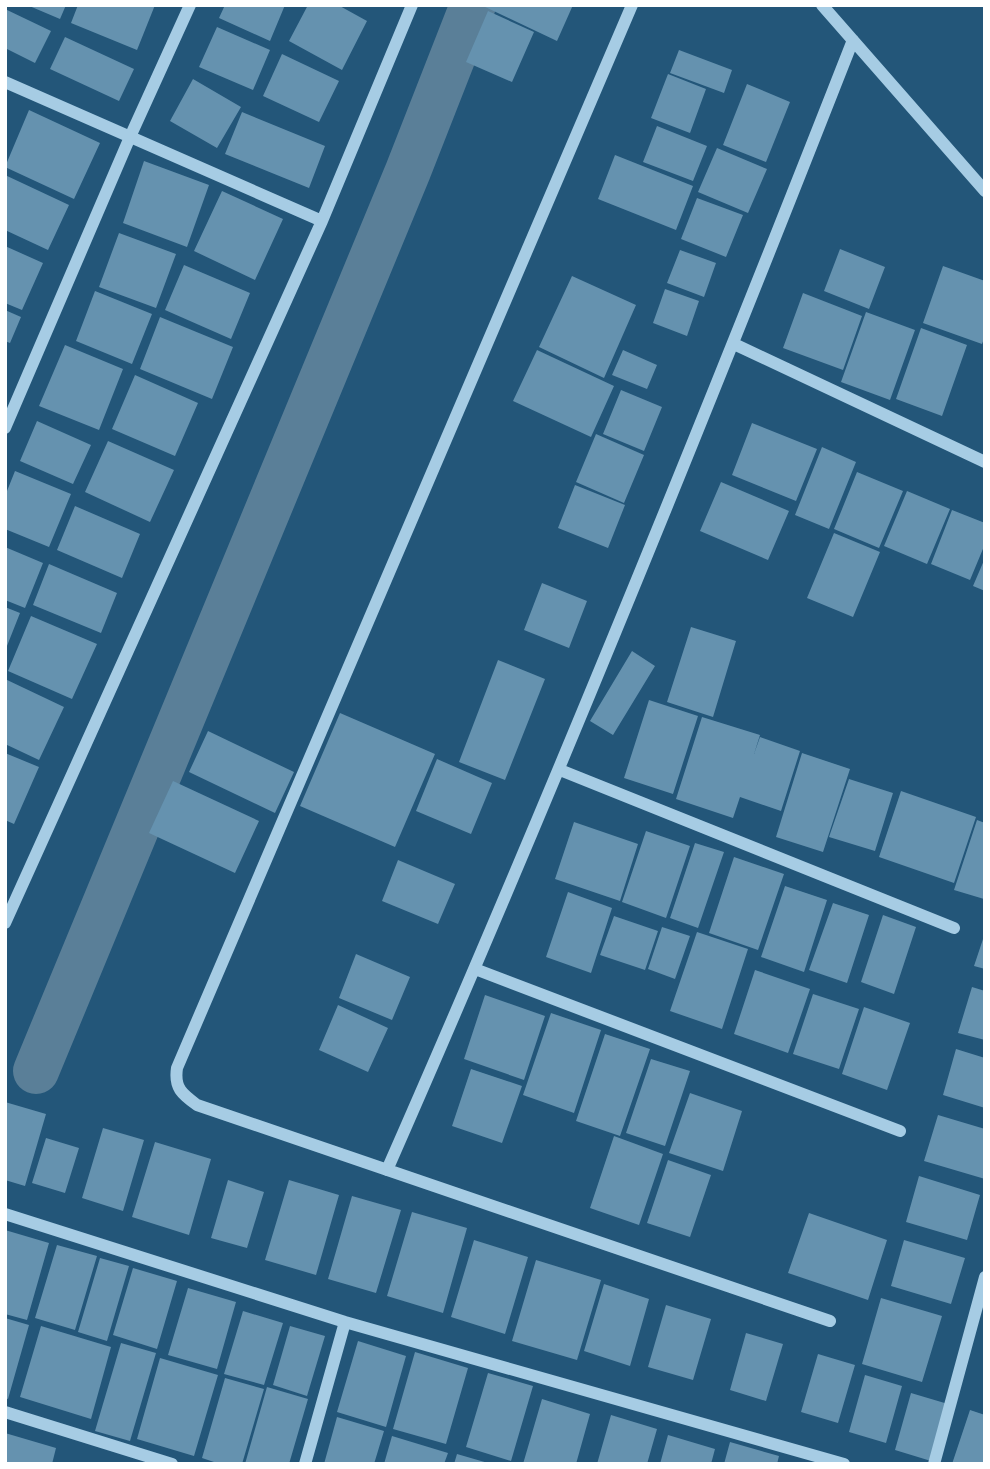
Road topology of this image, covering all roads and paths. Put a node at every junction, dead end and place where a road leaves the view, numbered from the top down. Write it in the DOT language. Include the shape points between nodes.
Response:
graph roads {
  1 [pos="190,5"];
  2 [pos="412,5"];
  3 [pos="632,5"];
  4 [pos="822,5"];
  5 [pos="853,40"];
  6 [pos="5,82"];
  7 [pos="130,137"];
  8 [pos="985,191"];
  9 [pos="322,221"];
  10 [pos="734,344"];
  11 [pos="5,428"];
  12 [pos="985,462"];
  13 [pos="560,770"];
  14 [pos="5,923"];
  15 [pos="954,928"];
  16 [pos="475,969"];
  17 [pos="900,1131"];
  18 [pos="387,1170"];
  19 [pos="5,1214"];
  20 [pos="985,1277"];
  21 [pos="830,1321"];
  22 [pos="345,1322"];
  23 [pos="5,1412"];
  24 [pos="172,1464"];
  25 [pos="305,1464"];
  26 [pos="844,1464"];
  27 [pos="934,1464"];
  1 -- 7 [label="street"];
  2 -- 9 [label="street"];
  3 -- 18 [label="street" via="177,1068 175,1081 180,1092 197,1105"];
  4 -- 5 [label="street"];
  5 -- 8 [label="street"];
  5 -- 10 [label="street"];
  6 -- 7 [label="street"];
  7 -- 9 [label="street"];
  7 -- 11 [label="street"];
  9 -- 14 [label="street"];
  10 -- 12 [label="street"];
  10 -- 13 [label="street"];
  13 -- 15 [label="street"];
  13 -- 16 [label="street"];
  16 -- 17 [label="street"];
  16 -- 18 [label="street"];
  18 -- 21 [label="street"];
  19 -- 22 [label="street"];
  20 -- 27 [label="street"];
  22 -- 25 [label="street"];
  22 -- 26 [label="street"];
  23 -- 24 [label="street"];
}
